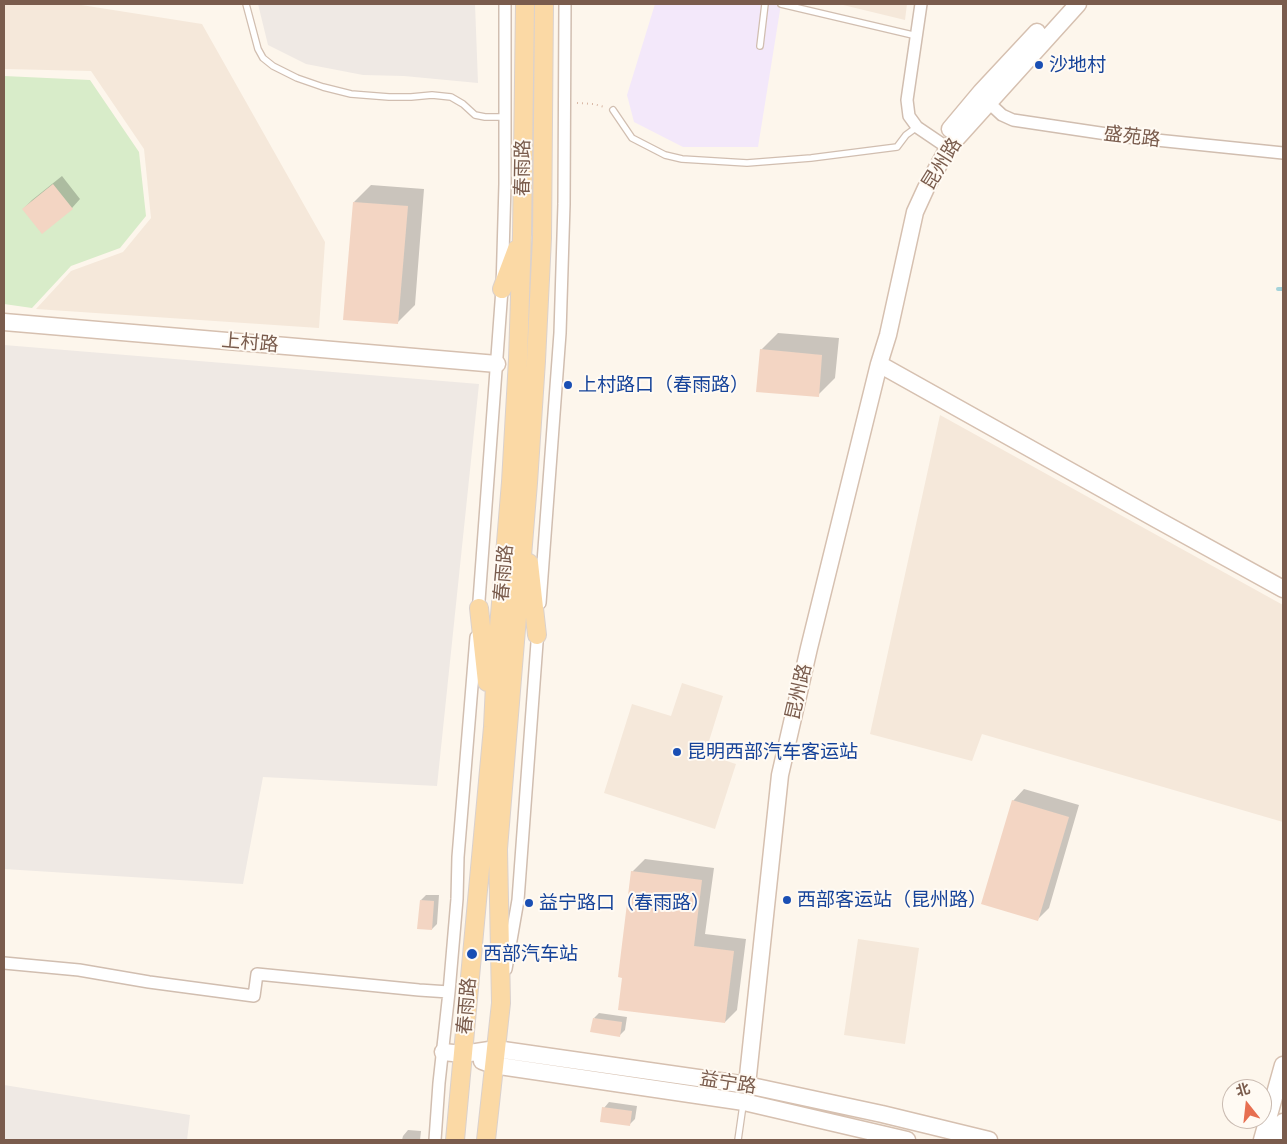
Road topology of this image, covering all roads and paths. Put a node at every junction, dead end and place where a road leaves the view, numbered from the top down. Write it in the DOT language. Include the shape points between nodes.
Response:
graph roads {
  1 [pos="246,4"];
  2 [pos="505,4"];
  3 [pos="514,4"];
  4 [pos="525,4"];
  5 [pos="565,4"];
  6 [pos="765,4"];
  7 [pos="781,4"];
  8 [pos="921,4"];
  9 [pos="1063,4"];
  10 [pos="1078,4"];
  11 [pos="545,9"];
  12 [pos="917,36"];
  13 [pos="760,46"];
  14 [pos="524,65"];
  15 [pos="564,102"];
  16 [pos="988,102"];
  17 [pos="613,110"];
  18 [pos="505,117"];
  19 [pos="917,127"];
  20 [pos="944,145"];
  21 [pos="1283,153"];
  22 [pos="522,234"];
  23 [pos="502,289"];
  24 [pos="4,322"];
  25 [pos="497,364"];
  26 [pos="879,364"];
  27 [pos="525,526"];
  28 [pos="1283,589"];
  29 [pos="479,608"];
  30 [pos="538,635"];
  31 [pos="492,727"];
  32 [pos="4,963"];
  33 [pos="450,992"];
  34 [pos="501,1003"];
  35 [pos="443,1052"];
  36 [pos="463,1054"];
  37 [pos="494,1057"];
  38 [pos="1283,1066"];
  39 [pos="747,1085"];
  40 [pos="744,1102"];
  41 [pos="1283,1122"];
  42 [pos="435,1140"];
  43 [pos="455,1140"];
  44 [pos="486,1140"];
  45 [pos="738,1140"];
  46 [pos="907,1140"];
  47 [pos="989,1140"];
  48 [pos="1262,1140"];
  49 [pos="1278,1140"];
  1 -- 18 [label="lane" via="263,58 297,78 351,94 389,98 451,97 475,116"];
  2 -- 18 [label="street"];
  3 -- 14 [label="main road"];
  4 -- 14 [label="main road, 春雨路"];
  5 -- 15 [label="street"];
  6 -- 13 [label="lane"];
  7 -- 12 [label="lane"];
  8 -- 12 [label="street"];
  9 -- 20 [label="main road, 昆州路" via="981,92"];
  10 -- 16 [label="main road, 昆州路"];
  11 -- 27 [label="main road, 春雨路" via="542,238"];
  12 -- 19 [label="street" via="908,100 909,116"];
  14 -- 22 [label="main road, 春雨路"];
  15 -- 17 [label="path" via="594,104"];
  15 -- 30 [label="street" via="560,333"];
  16 -- 20 [label="main road, 昆州路"];
  16 -- 21 [label="street, 盛苑路" via="1013,120 1127,137"];
  17 -- 19 [label="lane" via="632,138 666,155 738,163 897,147"];
  18 -- 23 [label="street"];
  19 -- 20 [label="street"];
  20 -- 26 [label="main road, 昆州路" via="915,212"];
  22 -- 23 [label="main road"];
  22 -- 31 [label="main road, 春雨路" via="517,387"];
  23 -- 25 [label="street"];
  24 -- 25 [label="main road, 上村路"];
  25 -- 29 [label="street"];
  26 -- 28 [label="main road"];
  26 -- 39 [label="main road, 昆州路" via="780,775"];
  27 -- 30 [label="main road"];
  27 -- 34 [label="main road, 春雨路" via="498,848"];
  29 -- 31 [label="main road"];
  29 -- 33 [label="street"];
  30 -- 34 [label="street" via="518,900"];
  31 -- 36 [label="main road, 春雨路"];
  32 -- 33 [label="street" via="79,970 254,996 257,974"];
  33 -- 35 [label="street"];
  34 -- 37 [label="main road, 春雨路"];
  35 -- 36 [label="main road, 益宁路"];
  35 -- 42 [label="street"];
  36 -- 37 [label="main road, 益宁路"];
  36 -- 43 [label="main road, 春雨路"];
  37 -- 39 [label="main road, 益宁路"];
  37 -- 40 [label="main road, 益宁路"];
  37 -- 44 [label="main road, 春雨路"];
  38 -- 48 [label="main road"];
  39 -- 40 [label="lane"];
  39 -- 47 [label="main road, 益宁路"];
  40 -- 45 [label="lane"];
  40 -- 46 [label="main road, 益宁路"];
  41 -- 49 [label="main road"];
}
